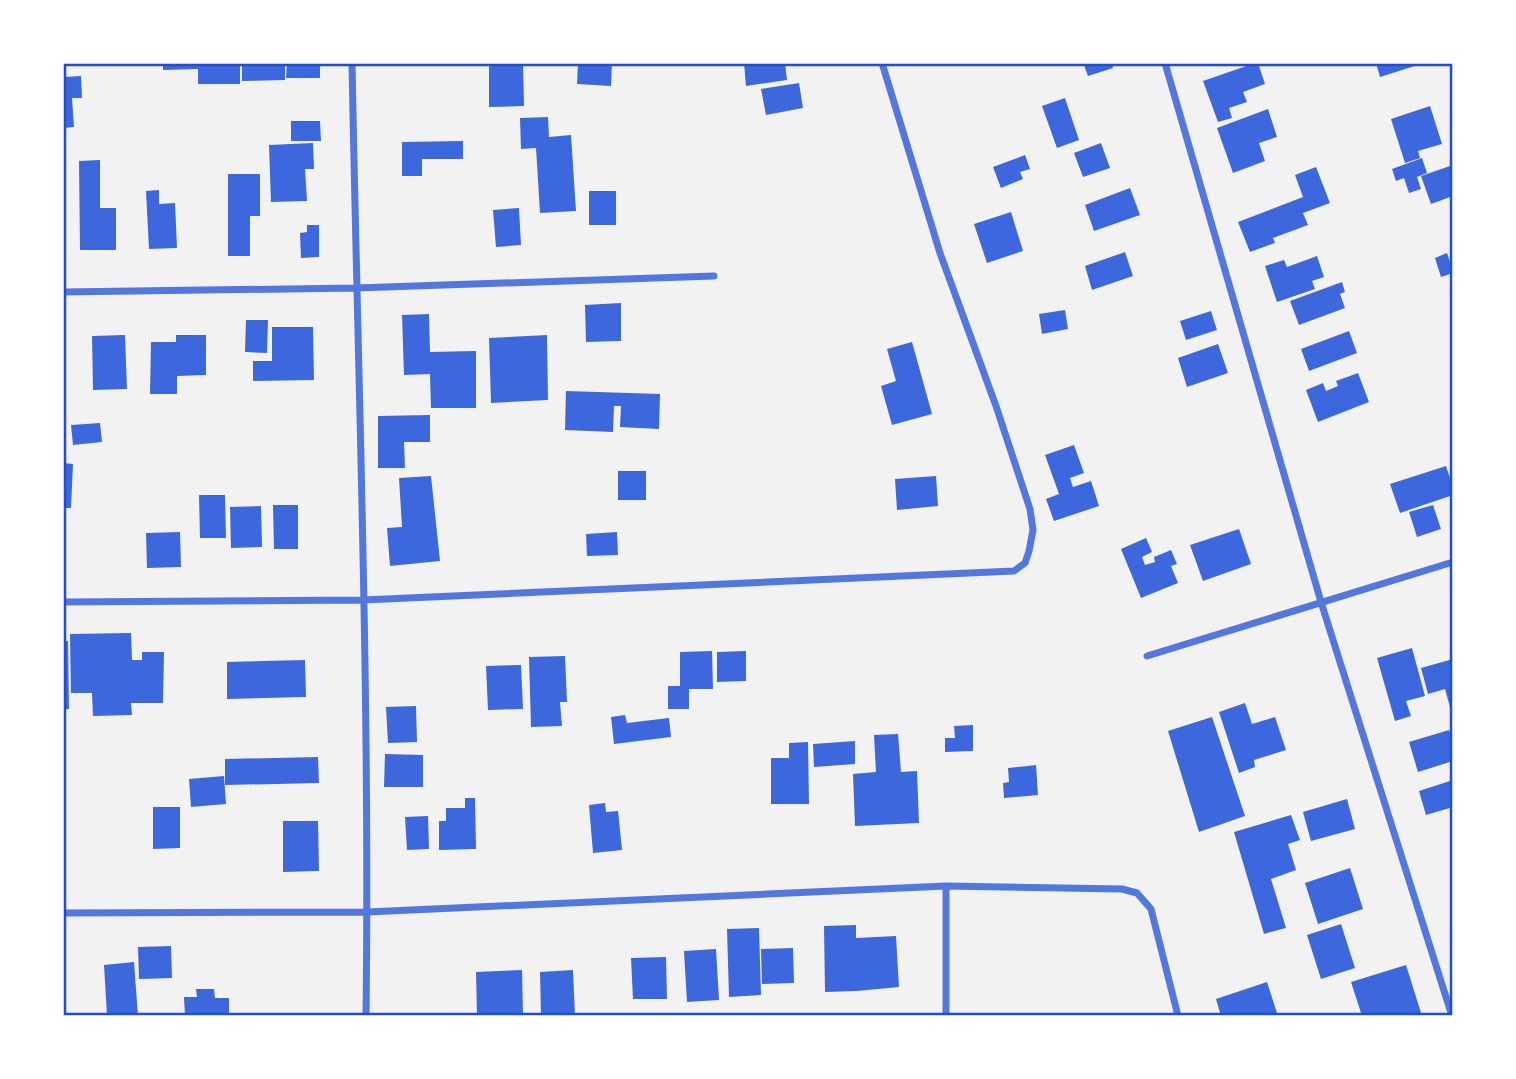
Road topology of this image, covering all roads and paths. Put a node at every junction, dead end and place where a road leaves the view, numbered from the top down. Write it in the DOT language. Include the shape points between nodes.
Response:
graph roads {
  1 [pos="352,63"];
  2 [pos="882,63"];
  3 [pos="1165,63"];
  4 [pos="714,276"];
  5 [pos="356,288"];
  6 [pos="63,292"];
  7 [pos="1453,562"];
  8 [pos="363,600"];
  9 [pos="63,602"];
  10 [pos="1321,602"];
  11 [pos="1147,656"];
  12 [pos="946,886"];
  13 [pos="367,912"];
  14 [pos="63,914"];
  15 [pos="366,1016"];
  16 [pos="947,1016"];
  17 [pos="1178,1016"];
  18 [pos="1452,1016"];
  1 -- 5 [label="street"];
  2 -- 8 [label="street" via="940,253 1030,509 1033,530 1025,563 1014,571"];
  3 -- 10 [label="street"];
  4 -- 5 [label="street"];
  5 -- 6 [label="street"];
  5 -- 8 [label="street"];
  7 -- 10 [label="street"];
  8 -- 9 [label="street"];
  8 -- 13 [label="street"];
  10 -- 11 [label="street"];
  10 -- 18 [label="street"];
  12 -- 13 [label="street"];
  12 -- 16 [label="street"];
  12 -- 17 [label="street" via="1137,892 1151,909"];
  13 -- 14 [label="street"];
  13 -- 15 [label="street"];
}
